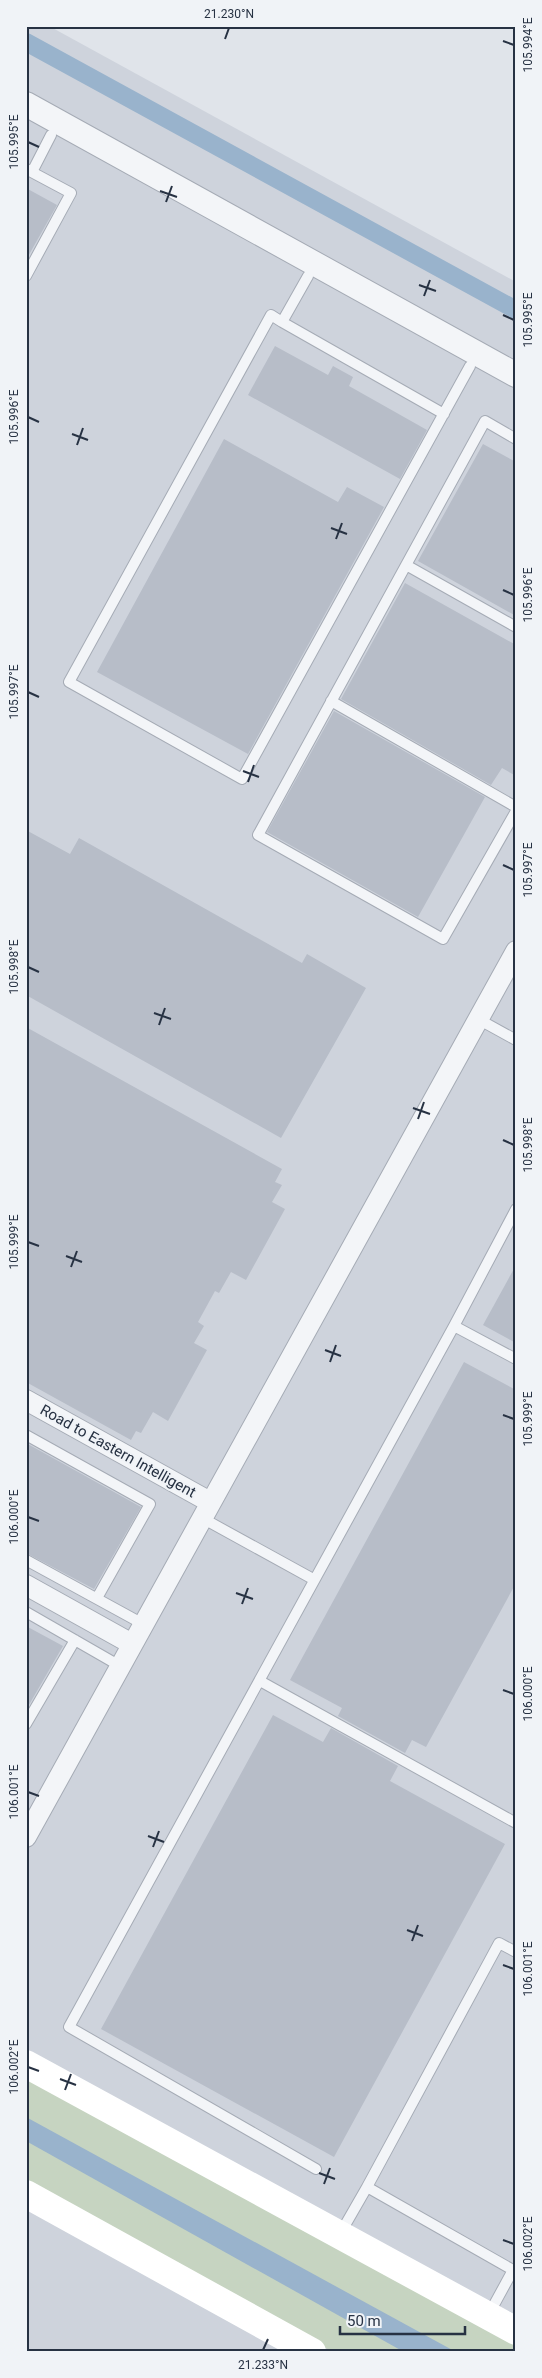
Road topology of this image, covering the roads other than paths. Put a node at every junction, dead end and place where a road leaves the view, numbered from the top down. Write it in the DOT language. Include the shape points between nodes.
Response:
graph roads {
  1 [pos="26,104"];
  2 [pos="26,121"];
  3 [pos="52,135"];
  4 [pos="29,170"];
  5 [pos="26,276"];
  6 [pos="308,276"];
  7 [pos="282,322"];
  8 [pos="470,366"];
  9 [pos="516,375"];
  10 [pos="516,391"];
  11 [pos="444,414"];
  12 [pos="516,439"];
  13 [pos="406,565"];
  14 [pos="516,627"];
  15 [pos="332,701"];
  16 [pos="516,807"];
  17 [pos="516,811"];
  18 [pos="516,951"];
  19 [pos="478,1019"];
  20 [pos="516,1040"];
  21 [pos="516,1209"];
  22 [pos="454,1326"];
  23 [pos="516,1359"];
  24 [pos="26,1400"];
  25 [pos="26,1435"];
  26 [pos="206,1510"];
  27 [pos="26,1560"];
  28 [pos="313,1579"];
  29 [pos="26,1585"];
  30 [pos="97,1598"];
  31 [pos="26,1612"];
  32 [pos="143,1624"];
  33 [pos="75,1640"];
  34 [pos="132,1644"];
  35 [pos="120,1666"];
  36 [pos="260,1681"];
  37 [pos="26,1724"];
  38 [pos="516,1823"];
  39 [pos="26,1836"];
  40 [pos="516,1952"];
  41 [pos="26,2064"];
  42 [pos="316,2169"];
  43 [pos="367,2187"];
  44 [pos="26,2194"];
  45 [pos="340,2235"];
  46 [pos="515,2270"];
  47 [pos="488,2315"];
  48 [pos="516,2331"];
  49 [pos="312,2352"];
  1 -- 9 [label="street"];
  2 -- 3 [label="street"];
  3 -- 4 [label="lane"];
  3 -- 6 [label="street"];
  4 -- 5 [label="lane" via="71,193"];
  6 -- 7 [label="lane"];
  6 -- 8 [label="street"];
  7 -- 11 [label="lane"];
  7 -- 11 [label="lane" via="271,315 69,682 242,779"];
  8 -- 10 [label="street"];
  8 -- 11 [label="lane"];
  12 -- 13 [label="lane" via="485,421"];
  13 -- 14 [label="lane"];
  13 -- 15 [label="lane"];
  15 -- 16 [label="lane"];
  15 -- 17 [label="lane" via="258,835 443,939"];
  18 -- 19 [label="street"];
  19 -- 20 [label="lane"];
  19 -- 26 [label="street"];
  21 -- 22 [label="lane"];
  22 -- 23 [label="lane"];
  22 -- 28 [label="lane"];
  24 -- 26 [label="street, Road to Eastern Intelligent"];
  25 -- 30 [label="lane" via="150,1504"];
  26 -- 28 [label="lane"];
  26 -- 32 [label="street"];
  27 -- 30 [label="lane"];
  28 -- 36 [label="lane"];
  29 -- 34 [label="street"];
  30 -- 32 [label="lane"];
  31 -- 33 [label="lane"];
  32 -- 34 [label="street"];
  33 -- 35 [label="lane"];
  33 -- 37 [label="lane"];
  34 -- 35 [label="street"];
  35 -- 39 [label="street"];
  36 -- 38 [label="lane"];
  36 -- 42 [label="lane" via="69,2026"];
  40 -- 43 [label="lane" via="500,1943"];
  41 -- 45 [label="main road"];
  43 -- 45 [label="lane"];
  43 -- 46 [label="lane"];
  44 -- 49 [label="main road"];
  45 -- 47 [label="main road"];
  46 -- 47 [label="lane"];
  47 -- 48 [label="main road"];
}
